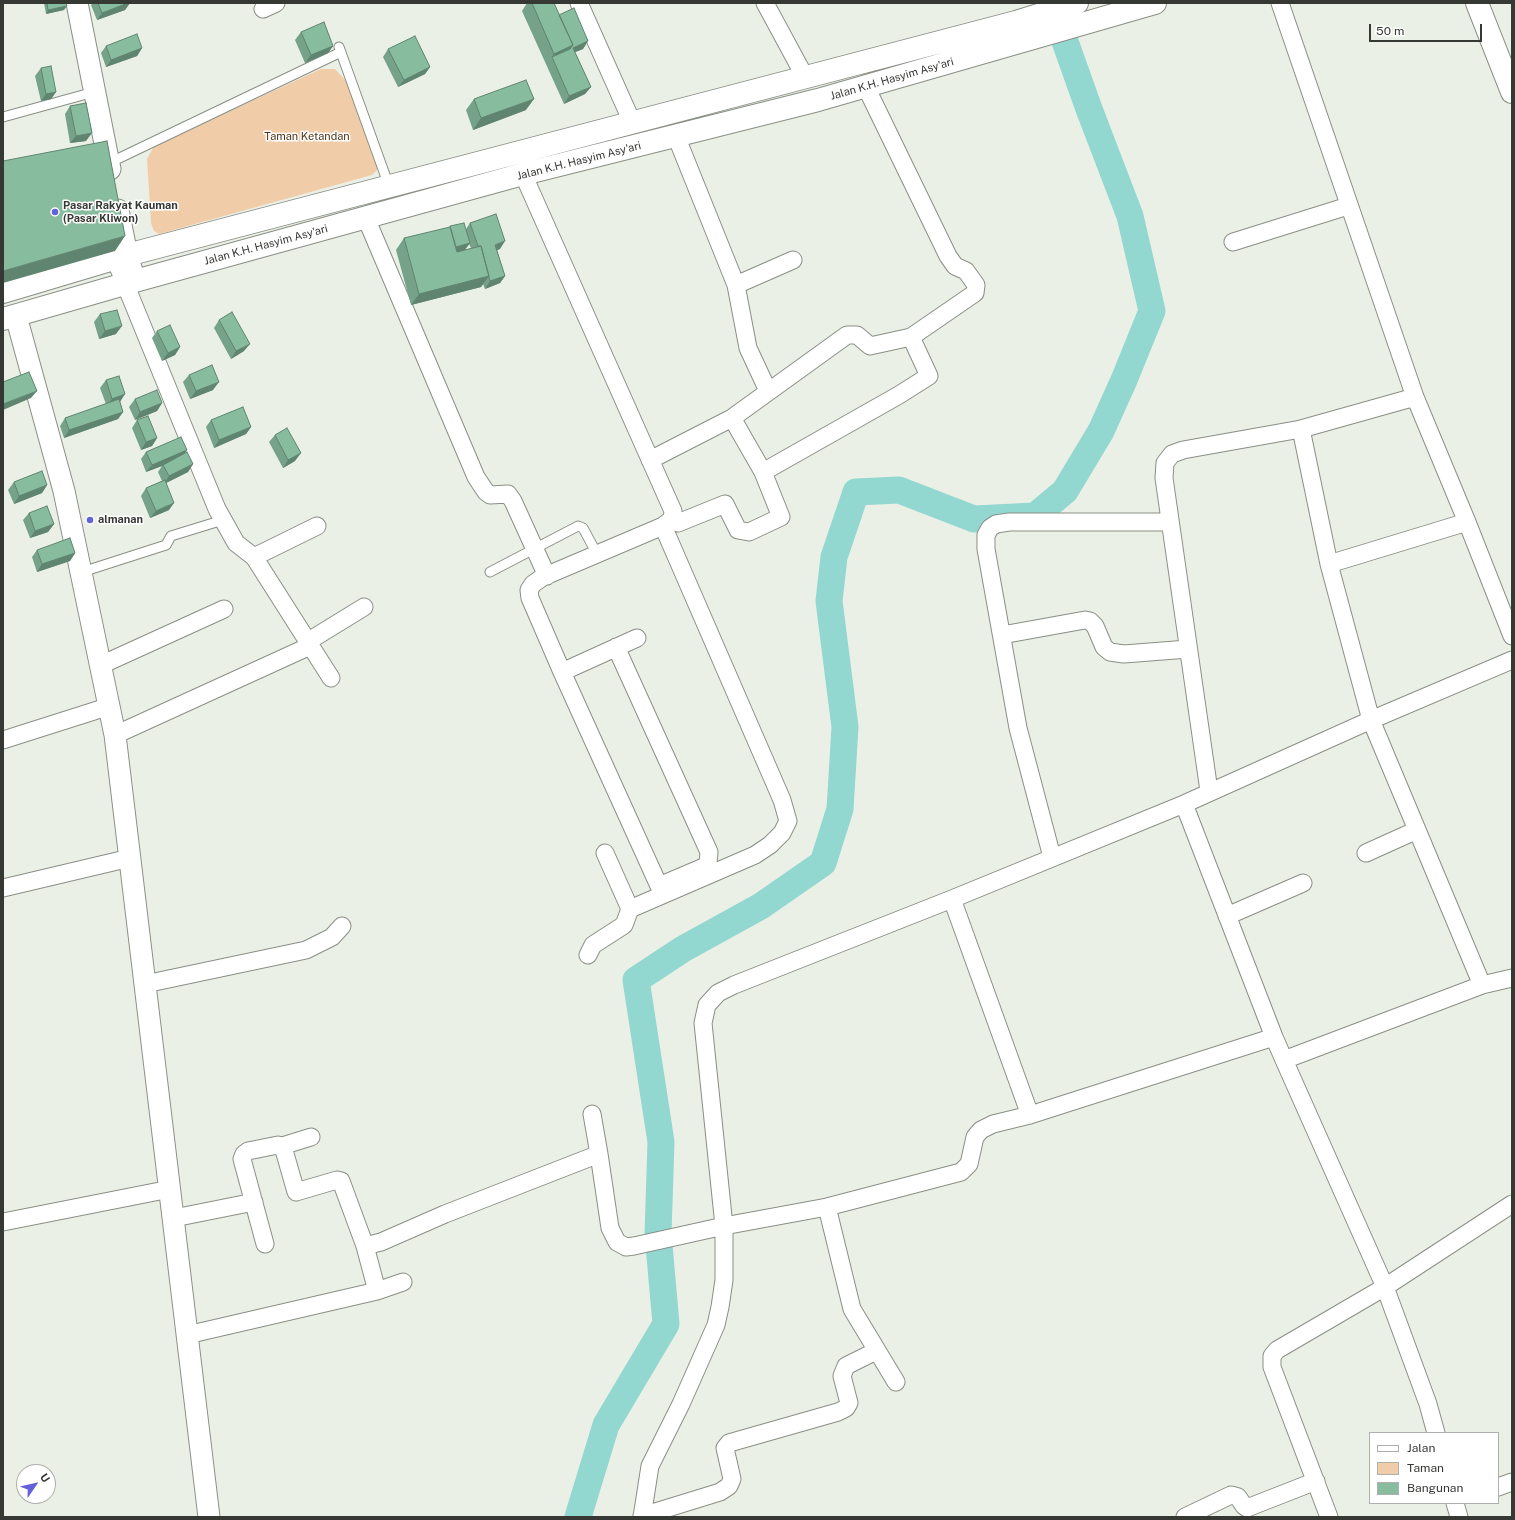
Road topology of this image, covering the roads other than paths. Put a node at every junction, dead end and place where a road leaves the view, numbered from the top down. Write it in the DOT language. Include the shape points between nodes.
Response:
graph roads {
  1 [pos="77,3"];
  2 [pos="579,3"];
  3 [pos="765,3"];
  4 [pos="1078,3"];
  5 [pos="1155,3"];
  6 [pos="1280,3"];
  7 [pos="1477,3"];
  8 [pos="1019,32"];
  9 [pos="805,77"];
  10 [pos="866,86"];
  11 [pos="94,92"];
  12 [pos="1512,92"];
  13 [pos="3,117"];
  14 [pos="632,122"];
  15 [pos="676,136"];
  16 [pos="108,163"];
  17 [pos="523,174"];
  18 [pos="389,186"];
  19 [pos="1348,206"];
  20 [pos="366,218"];
  21 [pos="1233,242"];
  22 [pos="121,257"];
  23 [pos="793,260"];
  24 [pos="130,282"];
  25 [pos="736,285"];
  26 [pos="3,292"];
  27 [pos="10,317"];
  28 [pos="912,337"];
  29 [pos="768,391"];
  30 [pos="1414,397"];
  31 [pos="732,418"];
  32 [pos="1301,429"];
  33 [pos="650,460"];
  34 [pos="762,472"];
  35 [pos="223,520"];
  36 [pos="1170,522"];
  37 [pos="1468,522"];
  38 [pos="667,523"];
  39 [pos="317,526"];
  40 [pos="534,548"];
  41 [pos="597,554"];
  42 [pos="254,556"];
  43 [pos="1329,564"];
  44 [pos="82,572"];
  45 [pos="490,572"];
  46 [pos="548,576"];
  47 [pos="364,607"];
  48 [pos="224,608"];
  49 [pos="1002,635"];
  50 [pos="1512,636"];
  51 [pos="638,638"];
  52 [pos="308,644"];
  53 [pos="616,647"];
  54 [pos="1188,649"];
  55 [pos="1512,660"];
  56 [pos="101,665"];
  57 [pos="562,672"];
  58 [pos="332,678"];
  59 [pos="110,706"];
  60 [pos="1371,720"];
  61 [pos="115,735"];
  62 [pos="3,740"];
  63 [pos="1209,791"];
  64 [pos="1184,804"];
  65 [pos="1417,830"];
  66 [pos="605,853"];
  67 [pos="1366,853"];
  68 [pos="1052,857"];
  69 [pos="130,858"];
  70 [pos="1303,883"];
  71 [pos="3,888"];
  72 [pos="661,891"];
  73 [pos="952,899"];
  74 [pos="630,909"];
  75 [pos="1227,916"];
  76 [pos="342,926"];
  77 [pos="588,955"];
  78 [pos="1512,978"];
  79 [pos="145,984"];
  80 [pos="1482,985"];
  81 [pos="1274,1037"];
  82 [pos="1284,1060"];
  83 [pos="592,1114"];
  84 [pos="1030,1115"];
  85 [pos="311,1137"];
  86 [pos="282,1146"];
  87 [pos="598,1154"];
  88 [pos="170,1189"];
  89 [pos="254,1202"];
  90 [pos="1512,1204"];
  91 [pos="827,1207"];
  92 [pos="174,1218"];
  93 [pos="3,1222"];
  94 [pos="724,1226"];
  95 [pos="265,1244"];
  96 [pos="365,1246"];
  97 [pos="402,1282"];
  98 [pos="1385,1287"];
  99 [pos="377,1291"];
  100 [pos="187,1335"];
  101 [pos="876,1351"];
  102 [pos="896,1382"];
  103 [pos="1436,1432"];
  104 [pos="1316,1481"];
  105 [pos="1512,1482"];
  106 [pos="1499,1487"];
  107 [pos="1455,1504"];
  108 [pos="642,1516"];
  109 [pos="209,1517"];
  110 [pos="1185,1517"];
  111 [pos="1329,1517"];
  112 [pos="1459,1517"];
  1 -- 11 [label="street"];
  2 -- 14 [label="street"];
  3 -- 9 [label="street"];
  4 -- 8 [label="main road, Jalan K.H. Hasyim Asy'ari"];
  5 -- 8 [label="main road, Jalan K.H. Hasyim Asy'ari" via="1083,24"];
  6 -- 19 [label="street"];
  7 -- 12 [label="main road"];
  8 -- 9 [label="main road, Jalan K.H. Hasyim Asy'ari"];
  8 -- 10 [label="main road, Jalan K.H. Hasyim Asy'ari"];
  9 -- 14 [label="main road, Jalan K.H. Hasyim Asy'ari"];
  10 -- 15 [label="main road, Jalan K.H. Hasyim Asy'ari"];
  10 -- 28 [label="street" via="948,256 955,266 966,271 976,285 975,293"];
  11 -- 13 [label="lane"];
  11 -- 16 [label="street"];
  14 -- 18 [label="main road, Jalan K.H. Hasyim Asy'ari"];
  15 -- 17 [label="main road, Jalan K.H. Hasyim Asy'ari"];
  15 -- 25 [label="street"];
  16 -- 18 [label="lane" via="340,50"];
  16 -- 22 [label="street" via="114,190"];
  17 -- 20 [label="main road, Jalan K.H. Hasyim Asy'ari"];
  17 -- 33 [label="street"];
  18 -- 22 [label="main road, Jalan K.H. Hasyim Asy'ari"];
  19 -- 21 [label="street"];
  19 -- 30 [label="street"];
  20 -- 24 [label="main road, Jalan K.H. Hasyim Asy'ari"];
  20 -- 40 [label="street" via="476,477 490,495 508,494"];
  22 -- 24 [label="street"];
  22 -- 26 [label="main road, Jalan K.H. Hasyim Asy'ari"];
  23 -- 25 [label="street"];
  24 -- 27 [label="main road, Jalan K.H. Hasyim Asy'ari"];
  24 -- 35 [label="street" via="200,470"];
  25 -- 29 [label="street" via="748,348"];
  27 -- 44 [label="street" via="64,492"];
  28 -- 29 [label="street" via="870,346 857,335 847,335"];
  28 -- 34 [label="street" via="929,376"];
  29 -- 31 [label="street"];
  30 -- 32 [label="street"];
  30 -- 37 [label="street"];
  31 -- 33 [label="street"];
  31 -- 34 [label="street"];
  32 -- 36 [label="street" via="1172,454 1165,464 1164,478"];
  32 -- 43 [label="street"];
  33 -- 38 [label="street" via="673,511"];
  34 -- 38 [label="street" via="781,517 765,526 749,532 738,530 725,504 678,523"];
  35 -- 42 [label="street" via="236,543"];
  35 -- 44 [label="lane" via="171,536 166,545"];
  36 -- 49 [label="street" via="1009,522 996,524 990,528 986,535 986,549"];
  36 -- 54 [label="street"];
  37 -- 43 [label="street"];
  37 -- 50 [label="street"];
  38 -- 41 [label="street"];
  38 -- 72 [label="street" via="782,800 788,821 782,833 755,855"];
  39 -- 42 [label="street"];
  40 -- 41 [label="lane" via="581,526"];
  40 -- 45 [label="lane"];
  40 -- 46 [label="street"];
  41 -- 46 [label="street"];
  42 -- 52 [label="street"];
  43 -- 60 [label="street"];
  44 -- 56 [label="street"];
  46 -- 57 [label="street" via="533,584 529,590 530,598"];
  47 -- 52 [label="street"];
  48 -- 56 [label="street"];
  49 -- 54 [label="street" via="1085,620 1095,626 1104,647 1110,652 1124,654"];
  49 -- 68 [label="street" via="1018,728"];
  51 -- 53 [label="street"];
  52 -- 58 [label="street"];
  52 -- 61 [label="street"];
  53 -- 57 [label="street"];
  53 -- 72 [label="street" via="709,852 706,866"];
  54 -- 63 [label="street"];
  55 -- 60 [label="street"];
  56 -- 59 [label="street"];
  57 -- 72 [label="street"];
  59 -- 61 [label="street"];
  59 -- 62 [label="street"];
  60 -- 63 [label="street"];
  60 -- 65 [label="street"];
  61 -- 69 [label="street"];
  63 -- 64 [label="street"];
  64 -- 68 [label="street"];
  64 -- 75 [label="street"];
  65 -- 67 [label="street"];
  65 -- 80 [label="street"];
  66 -- 74 [label="street"];
  68 -- 73 [label="street"];
  69 -- 71 [label="street"];
  69 -- 79 [label="street"];
  70 -- 75 [label="street"];
  72 -- 74 [label="street"];
  73 -- 84 [label="street"];
  73 -- 94 [label="street" via="734,985 718,993 707,1005 703,1023"];
  74 -- 77 [label="street" via="624,925 593,945"];
  75 -- 81 [label="street"];
  76 -- 79 [label="street" via="332,937 306,950"];
  78 -- 80 [label="street"];
  79 -- 88 [label="street"];
  80 -- 82 [label="street"];
  81 -- 82 [label="street"];
  81 -- 84 [label="street"];
  82 -- 98 [label="street"];
  83 -- 87 [label="street"];
  84 -- 91 [label="street" via="993,1124 981,1130 975,1138 969,1164 961,1172"];
  85 -- 86 [label="street"];
  86 -- 89 [label="street" via="278,1144 244,1154 242,1158"];
  86 -- 96 [label="street" via="296,1192 341,1181"];
  87 -- 94 [label="street" via="610,1228 617,1242 626,1247 649,1244"];
  87 -- 96 [label="street" via="381,1242"];
  88 -- 92 [label="street"];
  88 -- 93 [label="street"];
  89 -- 92 [label="street"];
  89 -- 95 [label="street"];
  90 -- 98 [label="street"];
  91 -- 94 [label="street"];
  91 -- 101 [label="street" via="852,1309"];
  92 -- 100 [label="street"];
  94 -- 108 [label="street" via="724,1280 716,1325 650,1466"];
  96 -- 99 [label="street"];
  97 -- 99 [label="street"];
  98 -- 103 [label="street"];
  98 -- 104 [label="street" via="1277,1350 1272,1356 1272,1367"];
  99 -- 100 [label="street"];
  100 -- 109 [label="street"];
  101 -- 102 [label="street"];
  101 -- 108 [label="street" via="846,1366 842,1376 849,1402 846,1408 729,1443 725,1448 732,1479 729,1486 720,1492"];
  104 -- 110 [label="street" via="1248,1508 1238,1497 1231,1495"];
  104 -- 111 [label="street"];
  105 -- 106 [label="street"];
  107 -- 112 [label="street"];
}
